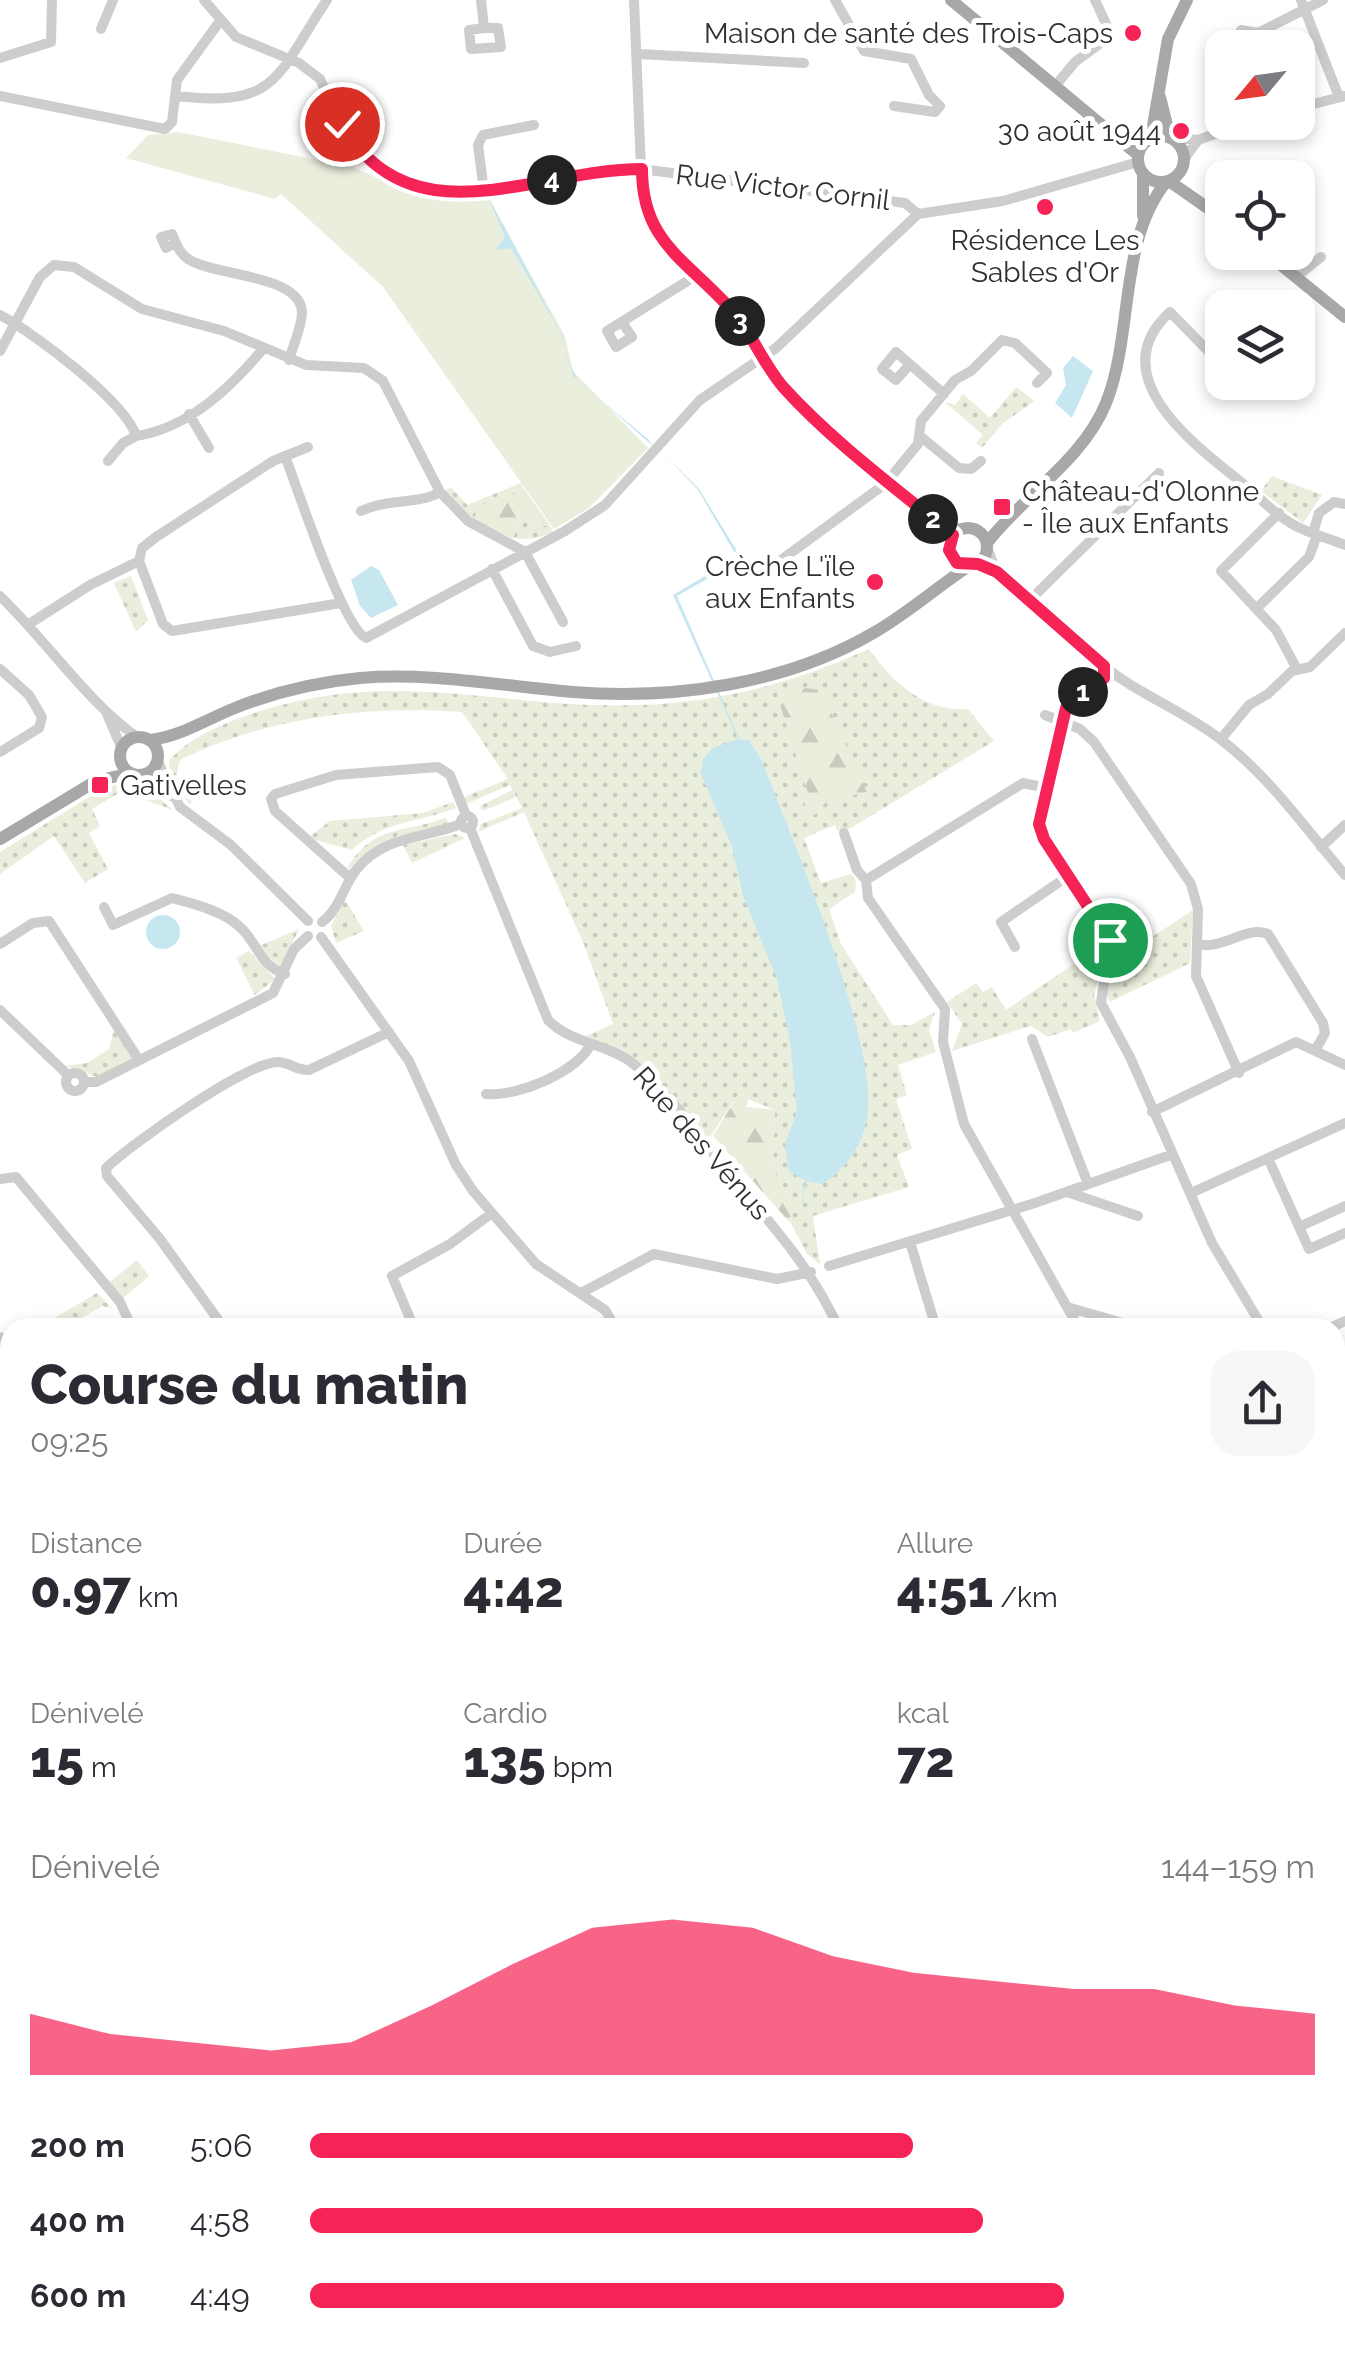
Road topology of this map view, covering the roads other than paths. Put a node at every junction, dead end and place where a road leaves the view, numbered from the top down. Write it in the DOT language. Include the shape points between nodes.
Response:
graph roads {
  1 [pos="52,0"];
  2 [pos="112,0"];
  3 [pos="204,0"];
  4 [pos="327,0"];
  5 [pos="481,0"];
  6 [pos="634,0"];
  7 [pos="835,0"];
  8 [pos="1096,0"];
  9 [pos="1188,0"];
  10 [pos="1301,0"];
  11 [pos="1323,0"];
  12 [pos="955,1"];
  13 [pos="1302,13"];
  14 [pos="220,21"];
  15 [pos="484,28"];
  16 [pos="101,29"];
  17 [pos="1263,30"];
  18 [pos="639,54"];
  19 [pos="0,58"];
  20 [pos="288,59"];
  21 [pos="804,62"];
  22 [pos="1056,85"];
  23 [pos="1159,95"];
  24 [pos="0,96"];
  25 [pos="176,96"];
  26 [pos="1342,96"];
  27 [pos="1315,103"];
  28 [pos="894,106"];
  29 [pos="534,125"];
  30 [pos="1171,137"];
  31 [pos="1205,137"];
  32 [pos="1121,138"];
  33 [pos="1150,138"];
  34 [pos="1198,140"];
  35 [pos="1184,163"];
  36 [pos="1140,164"];
  37 [pos="642,169"];
  38 [pos="1167,181"];
  39 [pos="484,191"];
  40 [pos="1195,196"];
  41 [pos="1205,204"];
  42 [pos="918,214"];
  43 [pos="1144,220"];
  44 [pos="175,243"];
  45 [pos="1321,258"];
  46 [pos="1287,270"];
  47 [pos="697,275"];
  48 [pos="1296,278"];
  49 [pos="0,316"];
  50 [pos="1345,317"];
  51 [pos="622,322"];
  52 [pos="15,324"];
  53 [pos="1205,348"];
  54 [pos="263,349"];
  55 [pos="0,351"];
  56 [pos="764,358"];
  57 [pos="289,360"];
  58 [pos="910,364"];
  59 [pos="1037,383"];
  60 [pos="944,394"];
  61 [pos="189,414"];
  62 [pos="136,436"];
  63 [pos="920,436"];
  64 [pos="308,447"];
  65 [pos="210,448"];
  66 [pos="285,456"];
  67 [pos="108,461"];
  68 [pos="981,461"];
  69 [pos="1160,473"];
  70 [pos="888,480"];
  71 [pos="440,492"];
  72 [pos="1344,501"];
  73 [pos="361,511"];
  74 [pos="1278,512"];
  75 [pos="1004,519"];
  76 [pos="978,530"];
  77 [pos="1315,534"];
  78 [pos="953,535"];
  79 [pos="1345,545"];
  80 [pos="987,546"];
  81 [pos="525,552"];
  82 [pos="953,558"];
  83 [pos="781,560"];
  84 [pos="139,562"];
  85 [pos="974,565"];
  86 [pos="492,570"];
  87 [pos="997,572"];
  88 [pos="939,586"];
  89 [pos="0,596"];
  90 [pos="1028,602"];
  91 [pos="342,603"];
  92 [pos="1256,608"];
  93 [pos="563,622"];
  94 [pos="29,624"];
  95 [pos="1345,633"];
  96 [pos="576,646"];
  97 [pos="0,669"];
  98 [pos="1297,669"];
  99 [pos="1106,674"];
  100 [pos="106,713"];
  101 [pos="1045,715"];
  102 [pos="1062,720"];
  103 [pos="188,730"];
  104 [pos="143,738"];
  105 [pos="1221,739"];
  106 [pos="0,752"];
  107 [pos="121,752"];
  108 [pos="158,760"];
  109 [pos="136,774"];
  110 [pos="96,781"];
  111 [pos="1046,788"];
  112 [pos="170,796"];
  113 [pos="462,824"];
  114 [pos="1345,825"];
  115 [pos="844,833"];
  116 [pos="0,839"];
  117 [pos="1321,848"];
  118 [pos="1345,875"];
  119 [pos="1068,876"];
  120 [pos="350,878"];
  121 [pos="866,880"];
  122 [pos="104,908"];
  123 [pos="308,921"];
  124 [pos="322,922"];
  125 [pos="308,936"];
  126 [pos="321,936"];
  127 [pos="0,944"];
  128 [pos="1197,944"];
  129 [pos="1015,947"];
  130 [pos="285,974"];
  131 [pos="0,1010"];
  132 [pos="389,1032"];
  133 [pos="1032,1039"];
  134 [pos="591,1044"];
  135 [pos="1316,1049"];
  136 [pos="139,1060"];
  137 [pos="1345,1064"];
  138 [pos="1239,1072"];
  139 [pos="486,1094"];
  140 [pos="1152,1112"];
  141 [pos="1345,1123"];
  142 [pos="1173,1154"];
  143 [pos="1268,1158"];
  144 [pos="0,1179"];
  145 [pos="1088,1184"];
  146 [pos="1067,1192"];
  147 [pos="1192,1193"];
  148 [pos="1345,1206"];
  149 [pos="1012,1210"];
  150 [pos="492,1214"];
  151 [pos="1138,1216"];
  152 [pos="1299,1227"];
  153 [pos="1345,1232"];
  154 [pos="910,1242"];
  155 [pos="828,1266"];
  156 [pos="811,1272"];
  157 [pos="581,1293"];
  158 [pos="1067,1307"];
  159 [pos="127,1318"];
  160 [pos="217,1318"];
  161 [pos="410,1318"];
  162 [pos="610,1318"];
  163 [pos="834,1318"];
  164 [pos="933,1318"];
  165 [pos="1073,1318"];
  166 [pos="1105,1318"];
  167 [pos="1258,1318"];
  1 -- 19 [label="street" via="52,42"];
  2 -- 16 [label="street"];
  3 -- 14 [label="street, Rue Victor Cornil"];
  4 -- 20 [label="street"];
  5 -- 15 [label="street"];
  6 -- 18 [label="street"];
  7 -- 28 [label="street" via="864,51 911,58 940,106 935,112"];
  8 -- 22 [label="street" via="1106,39"];
  9 -- 23 [label="main road" via="1170,31"];
  10 -- 13 [label="street"];
  11 -- 13 [label="street"];
  12 -- 22 [label="main road"];
  13 -- 17 [label="street"];
  13 -- 26 [label="street"];
  14 -- 20 [label="street, Rue Victor Cornil" via="245,42"];
  14 -- 25 [label="street" via="178,80"];
  18 -- 21 [label="street"];
  18 -- 37 [label="street"];
  20 -- 25 [label="street" via="283,72 248,97"];
  20 -- 39 [label="street, Rue Victor Cornil" via="324,84 351,140 378,168 416,188"];
  22 -- 32 [label="main road"];
  23 -- 30 [label="main road"];
  23 -- 33 [label="main road"];
  24 -- 25 [label="street" via="164,129 172,122"];
  26 -- 27 [label="street"];
  29 -- 39 [label="street" via="483,135 478,144"];
  30 -- 33 [label="main road"];
  30 -- 34 [label="street"];
  30 -- 35 [label="main road"];
  31 -- 34 [label="street"];
  32 -- 33 [label="main road"];
  32 -- 36 [label="main road"];
  33 -- 36 [label="main road"];
  34 -- 35 [label="street"];
  35 -- 38 [label="main road"];
  35 -- 40 [label="main road"];
  36 -- 38 [label="main road"];
  36 -- 42 [label="street" via="980,206"];
  36 -- 43 [label="main road"];
  37 -- 39 [label="street, Rue Victor Cornil"];
  37 -- 42 [label="street, Rue Victor Cornil" via="905,203"];
  37 -- 47 [label="street" via="648,218"];
  38 -- 40 [label="main road"];
  38 -- 43 [label="main road"];
  40 -- 41 [label="main road"];
  42 -- 56 [label="street"];
  43 -- 75 [label="main road" via="1104,408 1078,449"];
  44 -- 57 [label="street" via="185,258 210,268 290,288 302,316"];
  45 -- 48 [label="street"];
  46 -- 48 [label="main road"];
  47 -- 51 [label="street"];
  47 -- 56 [label="street" via="739,318"];
  48 -- 50 [label="main road"];
  49 -- 52 [label="street"];
  52 -- 54 [label="street" via="44,271 64,264 131,304"];
  52 -- 55 [label="street"];
  52 -- 62 [label="street" via="125,414"];
  53 -- 74 [label="street" via="1170,312 1154,328 1148,385 1167,415"];
  54 -- 57 [label="street"];
  54 -- 61 [label="street" via="222,394"];
  56 -- 70 [label="street" via="798,403"];
  56 -- 81 [label="street" via="700,400 618,494"];
  57 -- 71 [label="street" via="378,375"];
  58 -- 60 [label="street"];
  59 -- 60 [label="street" via="1046,372 1002,340"];
  60 -- 63 [label="street" via="921,421"];
  61 -- 62 [label="street"];
  61 -- 65 [label="street"];
  62 -- 67 [label="street"];
  63 -- 68 [label="street" via="959,468"];
  63 -- 70 [label="street"];
  64 -- 66 [label="street"];
  66 -- 84 [label="street" via="147,543"];
  66 -- 91 [label="street"];
  69 -- 90 [label="street"];
  70 -- 78 [label="street"];
  70 -- 83 [label="street"];
  71 -- 73 [label="street"];
  71 -- 81 [label="street" via="468,521"];
  72 -- 77 [label="street" via="1324,507"];
  74 -- 77 [label="street"];
  74 -- 92 [label="street" via="1222,568"];
  75 -- 76 [label="main road"];
  75 -- 80 [label="main road"];
  76 -- 78 [label="main road" via="962,528"];
  76 -- 80 [label="main road"];
  77 -- 79 [label="street"];
  77 -- 92 [label="street" via="1310,558"];
  78 -- 82 [label="main road"];
  80 -- 85 [label="main road"];
  80 -- 87 [label="street"];
  81 -- 86 [label="street"];
  81 -- 93 [label="street"];
  82 -- 85 [label="main road"];
  82 -- 88 [label="main road"];
  84 -- 91 [label="street" via="163,624 172,631"];
  84 -- 94 [label="street"];
  85 -- 87 [label="street"];
  85 -- 88 [label="main road"];
  86 -- 91 [label="street" via="362,638"];
  86 -- 96 [label="street" via="533,646 550,652"];
  87 -- 90 [label="street"];
  88 -- 103 [label="main road" via="843,648 722,684 604,693 364,678 271,695"];
  89 -- 94 [label="street"];
  90 -- 99 [label="street"];
  92 -- 98 [label="street"];
  94 -- 100 [label="street"];
  95 -- 98 [label="street" via="1310,667"];
  97 -- 106 [label="street" via="29,695 42,722"];
  98 -- 105 [label="street" via="1247,706"];
  99 -- 102 [label="street" via="1072,700"];
  99 -- 105 [label="street"];
  100 -- 104 [label="street"];
  100 -- 107 [label="street"];
  101 -- 102 [label="street"];
  102 -- 111 [label="street"];
  102 -- 128 [label="street" via="1099,748 1191,884"];
  103 -- 104 [label="main road"];
  103 -- 108 [label="main road"];
  104 -- 107 [label="main road"];
  104 -- 108 [label="main road"];
  105 -- 117 [label="street"];
  107 -- 109 [label="main road"];
  107 -- 110 [label="main road"];
  108 -- 109 [label="main road"];
  108 -- 112 [label="street"];
  109 -- 110 [label="main road"];
  109 -- 112 [label="street"];
  110 -- 116 [label="main road"];
  111 -- 119 [label="street" via="1039,824"];
  111 -- 121 [label="street" via="1018,786"];
  112 -- 123 [label="street"];
  113 -- 120 [label="street" via="397,840"];
  113 -- 120 [label="street, Rue des Vénus" via="450,775 438,768 336,775 275,794 275,811"];
  113 -- 134 [label="street, Rue des Vénus" via="544,1013"];
  114 -- 117 [label="street"];
  115 -- 121 [label="street"];
  117 -- 118 [label="street"];
  119 -- 129 [label="street" via="1001,922"];
  119 -- 140 [label="street" via="1110,940 1099,997"];
  120 -- 124 [label="street"];
  121 -- 149 [label="street" via="868,898 945,1009 943,1042 962,1120"];
  122 -- 130 [label="street" via="113,924 172,898 220,914 242,928 268,966"];
  123 -- 124 [label="street"];
  123 -- 125 [label="street"];
  124 -- 126 [label="street"];
  125 -- 126 [label="street"];
  125 -- 130 [label="street"];
  126 -- 132 [label="street"];
  127 -- 136 [label="street" via="50,920"];
  128 -- 135 [label="street" via="1217,947 1253,932 1268,934 1324,1023"];
  128 -- 138 [label="street" via="1196,976"];
  130 -- 136 [label="street" via="273,993"];
  131 -- 136 [label="street" via="68,1075 66,1085 74,1091"];
  132 -- 150 [label="street" via="428,1097 456,1164"];
  132 -- 160 [label="street" via="309,1070 278,1062 222,1088 160,1123 106,1168"];
  133 -- 145 [label="street"];
  134 -- 139 [label="street" via="578,1063 502,1096"];
  134 -- 156 [label="street, Rue des Vénus" via="642,1072"];
  135 -- 137 [label="street"];
  135 -- 138 [label="street" via="1296,1042"];
  138 -- 140 [label="street"];
  140 -- 142 [label="street"];
  141 -- 143 [label="street"];
  142 -- 145 [label="street"];
  142 -- 147 [label="street"];
  143 -- 147 [label="street"];
  143 -- 152 [label="street"];
  144 -- 159 [label="street" via="16,1177"];
  145 -- 146 [label="street"];
  146 -- 149 [label="street"];
  146 -- 151 [label="street"];
  147 -- 167 [label="street" via="1218,1254"];
  148 -- 152 [label="street"];
  149 -- 154 [label="street"];
  149 -- 158 [label="street"];
  150 -- 157 [label="street" via="536,1264"];
  150 -- 161 [label="street" via="392,1276"];
  152 -- 153 [label="street" via="1309,1249"];
  154 -- 155 [label="street"];
  154 -- 164 [label="street"];
  156 -- 157 [label="street" via="776,1279 654,1254"];
  156 -- 163 [label="street, Rue des Vénus"];
  157 -- 162 [label="street"];
  158 -- 165 [label="street"];
  158 -- 166 [label="street"];
}
